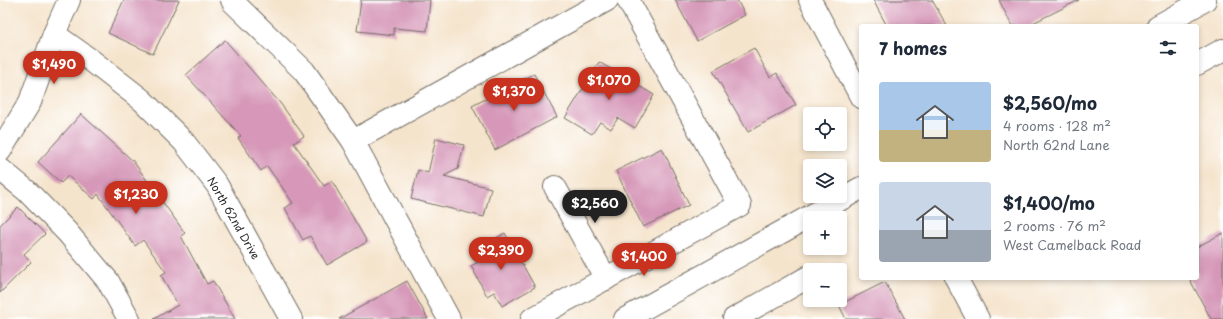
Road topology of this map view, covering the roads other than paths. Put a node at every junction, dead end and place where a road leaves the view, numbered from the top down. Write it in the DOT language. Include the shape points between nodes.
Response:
graph roads {
  1 [pos="69,0"];
  2 [pos="232,0"];
  3 [pos="608,0"];
  4 [pos="628,0"];
  5 [pos="810,0"];
  6 [pos="1205,0"];
  7 [pos="1162,24"];
  8 [pos="54,34"];
  9 [pos="1223,50"];
  10 [pos="1199,63"];
  11 [pos="859,92"];
  12 [pos="353,141"];
  13 [pos="0,151"];
  14 [pos="0,169"];
  15 [pos="555,187"];
  16 [pos="859,189"];
  17 [pos="606,279"];
  18 [pos="803,280"];
  19 [pos="957,280"];
  20 [pos="129,319"];
  21 [pos="291,319"];
  22 [pos="449,319"];
  23 [pos="532,319"];
  24 [pos="625,319"];
  25 [pos="734,319"];
  26 [pos="978,319"];
  1 -- 8 [label="street"];
  2 -- 12 [label="street" via="304,71"];
  3 -- 12 [label="street"];
  4 -- 17 [label="street" via="740,205"];
  5 -- 11 [label="street"];
  6 -- 7 [label="street"];
  8 -- 13 [label="street" via="30,102"];
  8 -- 21 [label="street, North 62nd Drive" via="142,100 184,142 217,185"];
  9 -- 10 [label="street"];
  12 -- 22 [label="street"];
  14 -- 20 [label="street" via="27,191 67,232 108,281"];
  15 -- 17 [label="street"];
  16 -- 24 [label="street"];
  17 -- 23 [label="street"];
  18 -- 25 [label="street"];
  19 -- 26 [label="street"];
}
